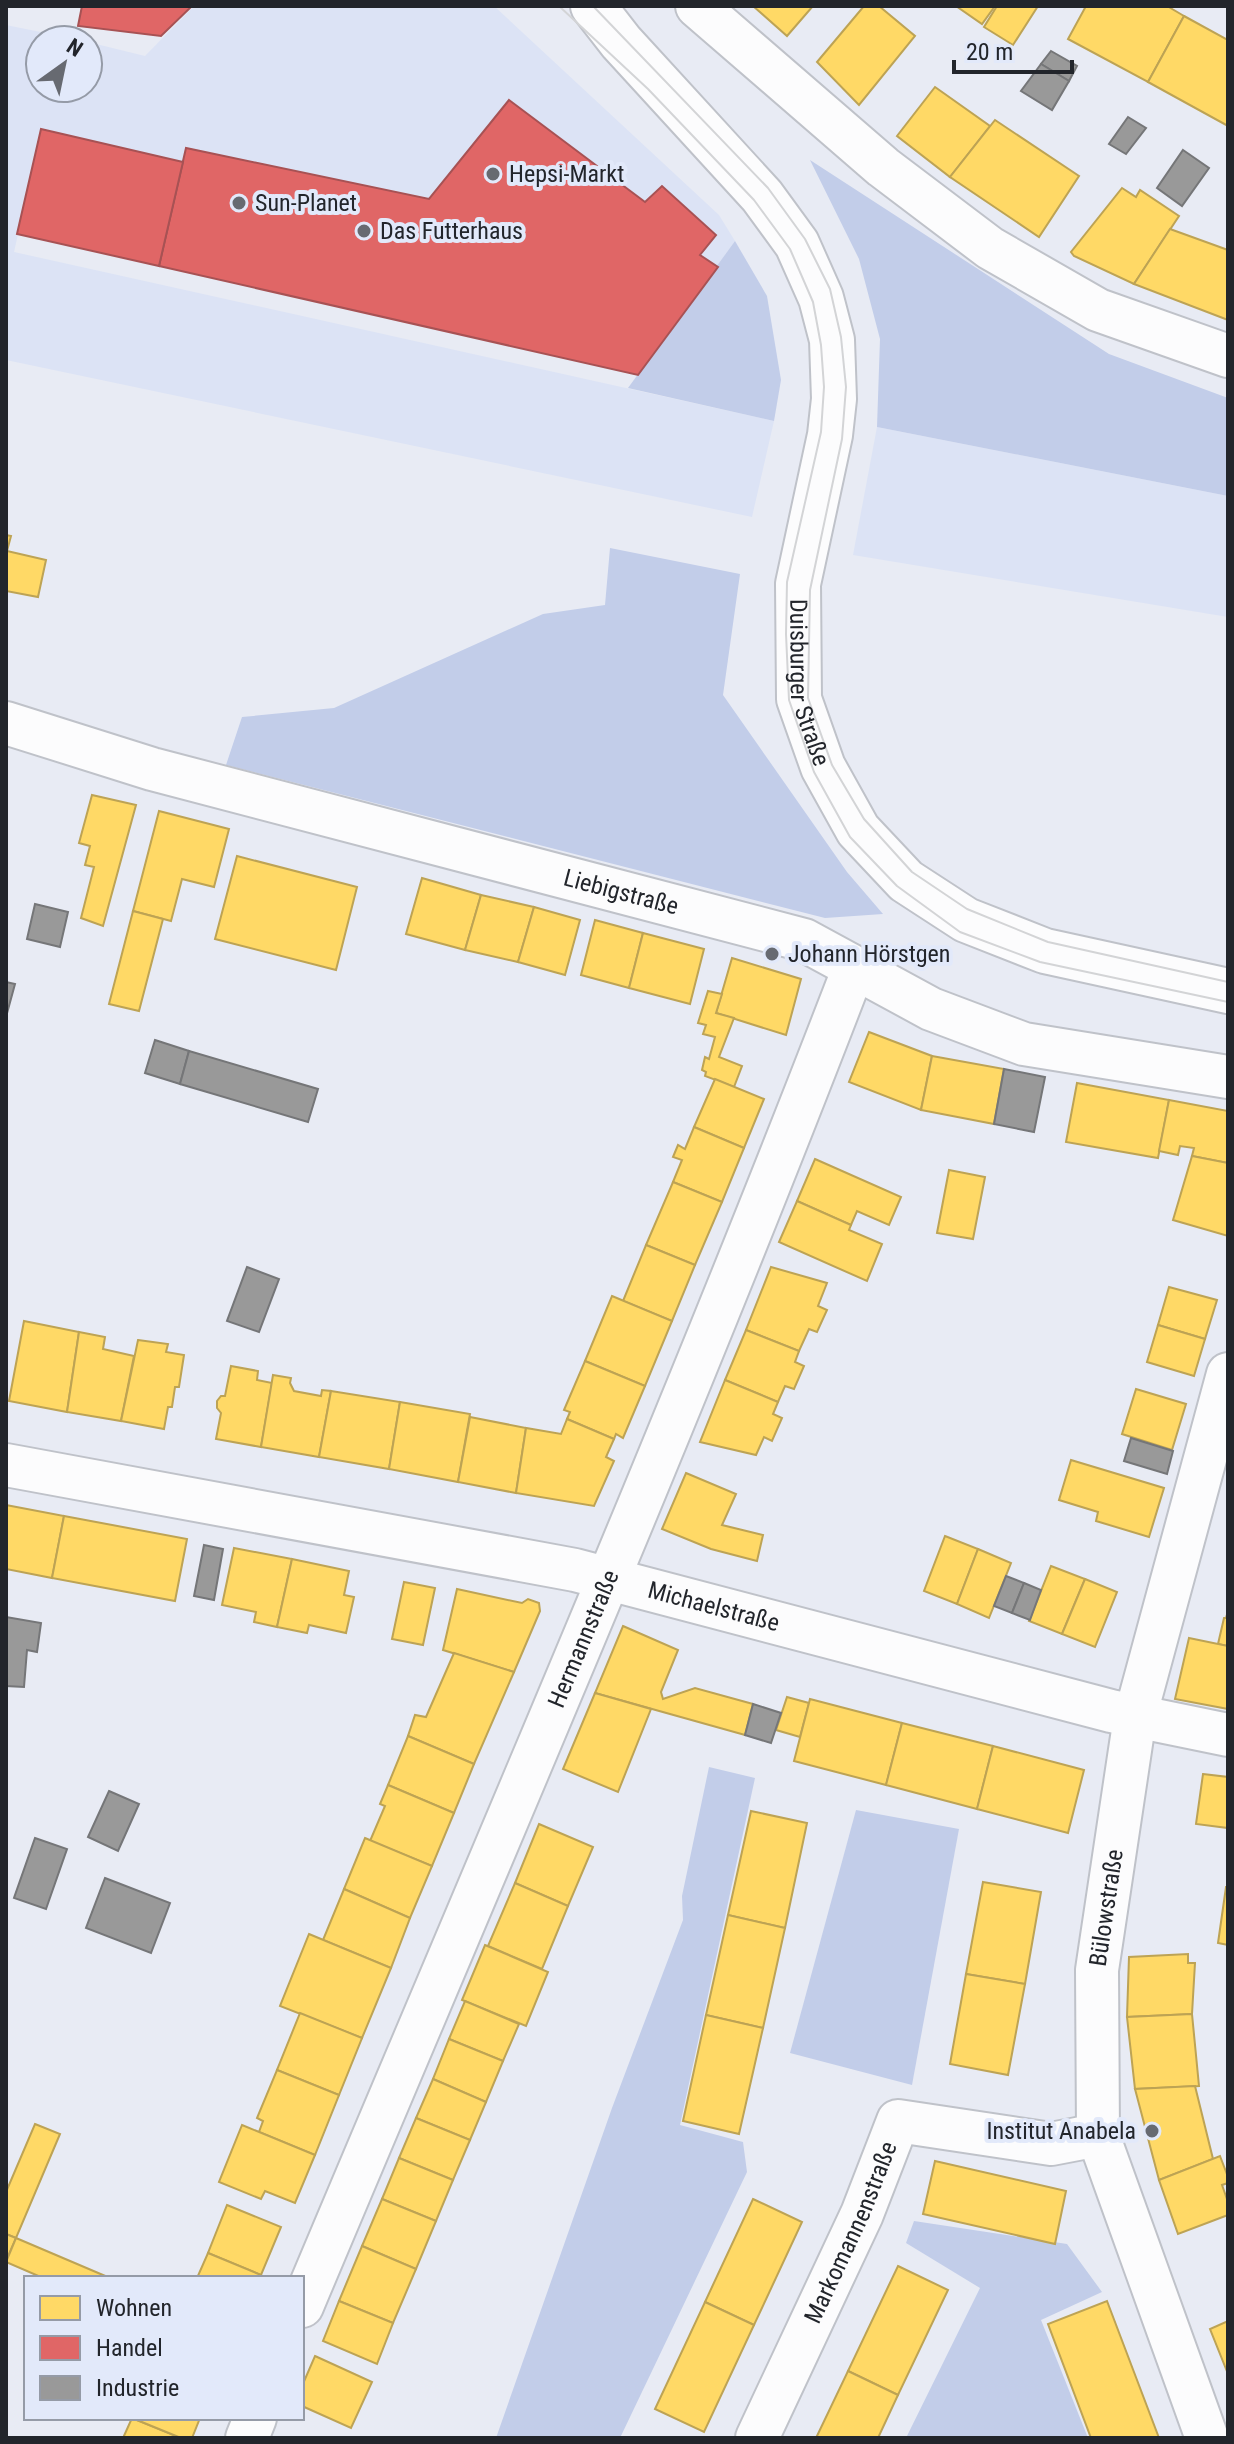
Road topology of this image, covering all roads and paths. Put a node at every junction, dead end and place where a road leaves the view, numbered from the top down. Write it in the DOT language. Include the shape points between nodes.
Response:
graph roads {
  1 [pos="575,6"];
  2 [pos="593,6"];
  3 [pos="697,6"];
  4 [pos="621,42"];
  5 [pos="1228,356"];
  6 [pos="6,723"];
  7 [pos="854,968"];
  8 [pos="1228,991"];
  9 [pos="1228,1077"];
  10 [pos="1228,1374"];
  11 [pos="6,1465"];
  12 [pos="609,1578"];
  13 [pos="1135,1717"];
  14 [pos="1228,1735"];
  15 [pos="1098,2135"];
  16 [pos="304,2301"];
  17 [pos="757,2438"];
  18 [pos="1207,2438"];
  1 -- 4 [label="main road, Duisburger Straße"];
  2 -- 4 [label="main road, Duisburger Straße"];
  3 -- 5 [label="street" via="883,167 990,248 1098,310"];
  4 -- 8 [label="main road, Duisburger Straße" via="762,196 797,244 821,298 832,340 834,399 798,584 799,699 823,767 858,830 906,881 966,920 1045,951"];
  6 -- 7 [label="street, Liebigstraße" via="152,769 804,940"];
  7 -- 9 [label="street, Liebigstraße" via="931,1009 1024,1044"];
  7 -- 12 [label="street, Hermannstraße"];
  10 -- 13 [label="street, Bülowstraße"];
  11 -- 12 [label="street, Michaelstraße"];
  12 -- 13 [label="street, Michaelstraße"];
  12 -- 16 [label="street, Hermannstraße"];
  13 -- 14 [label="street, Michaelstraße"];
  13 -- 15 [label="street, Bülowstraße" via="1097,1970"];
  15 -- 17 [label="street, Markomannenstraße" via="1051,2144 898,2121 862,2214"];
  15 -- 18 [label="street, Bülowstraße"];
}
